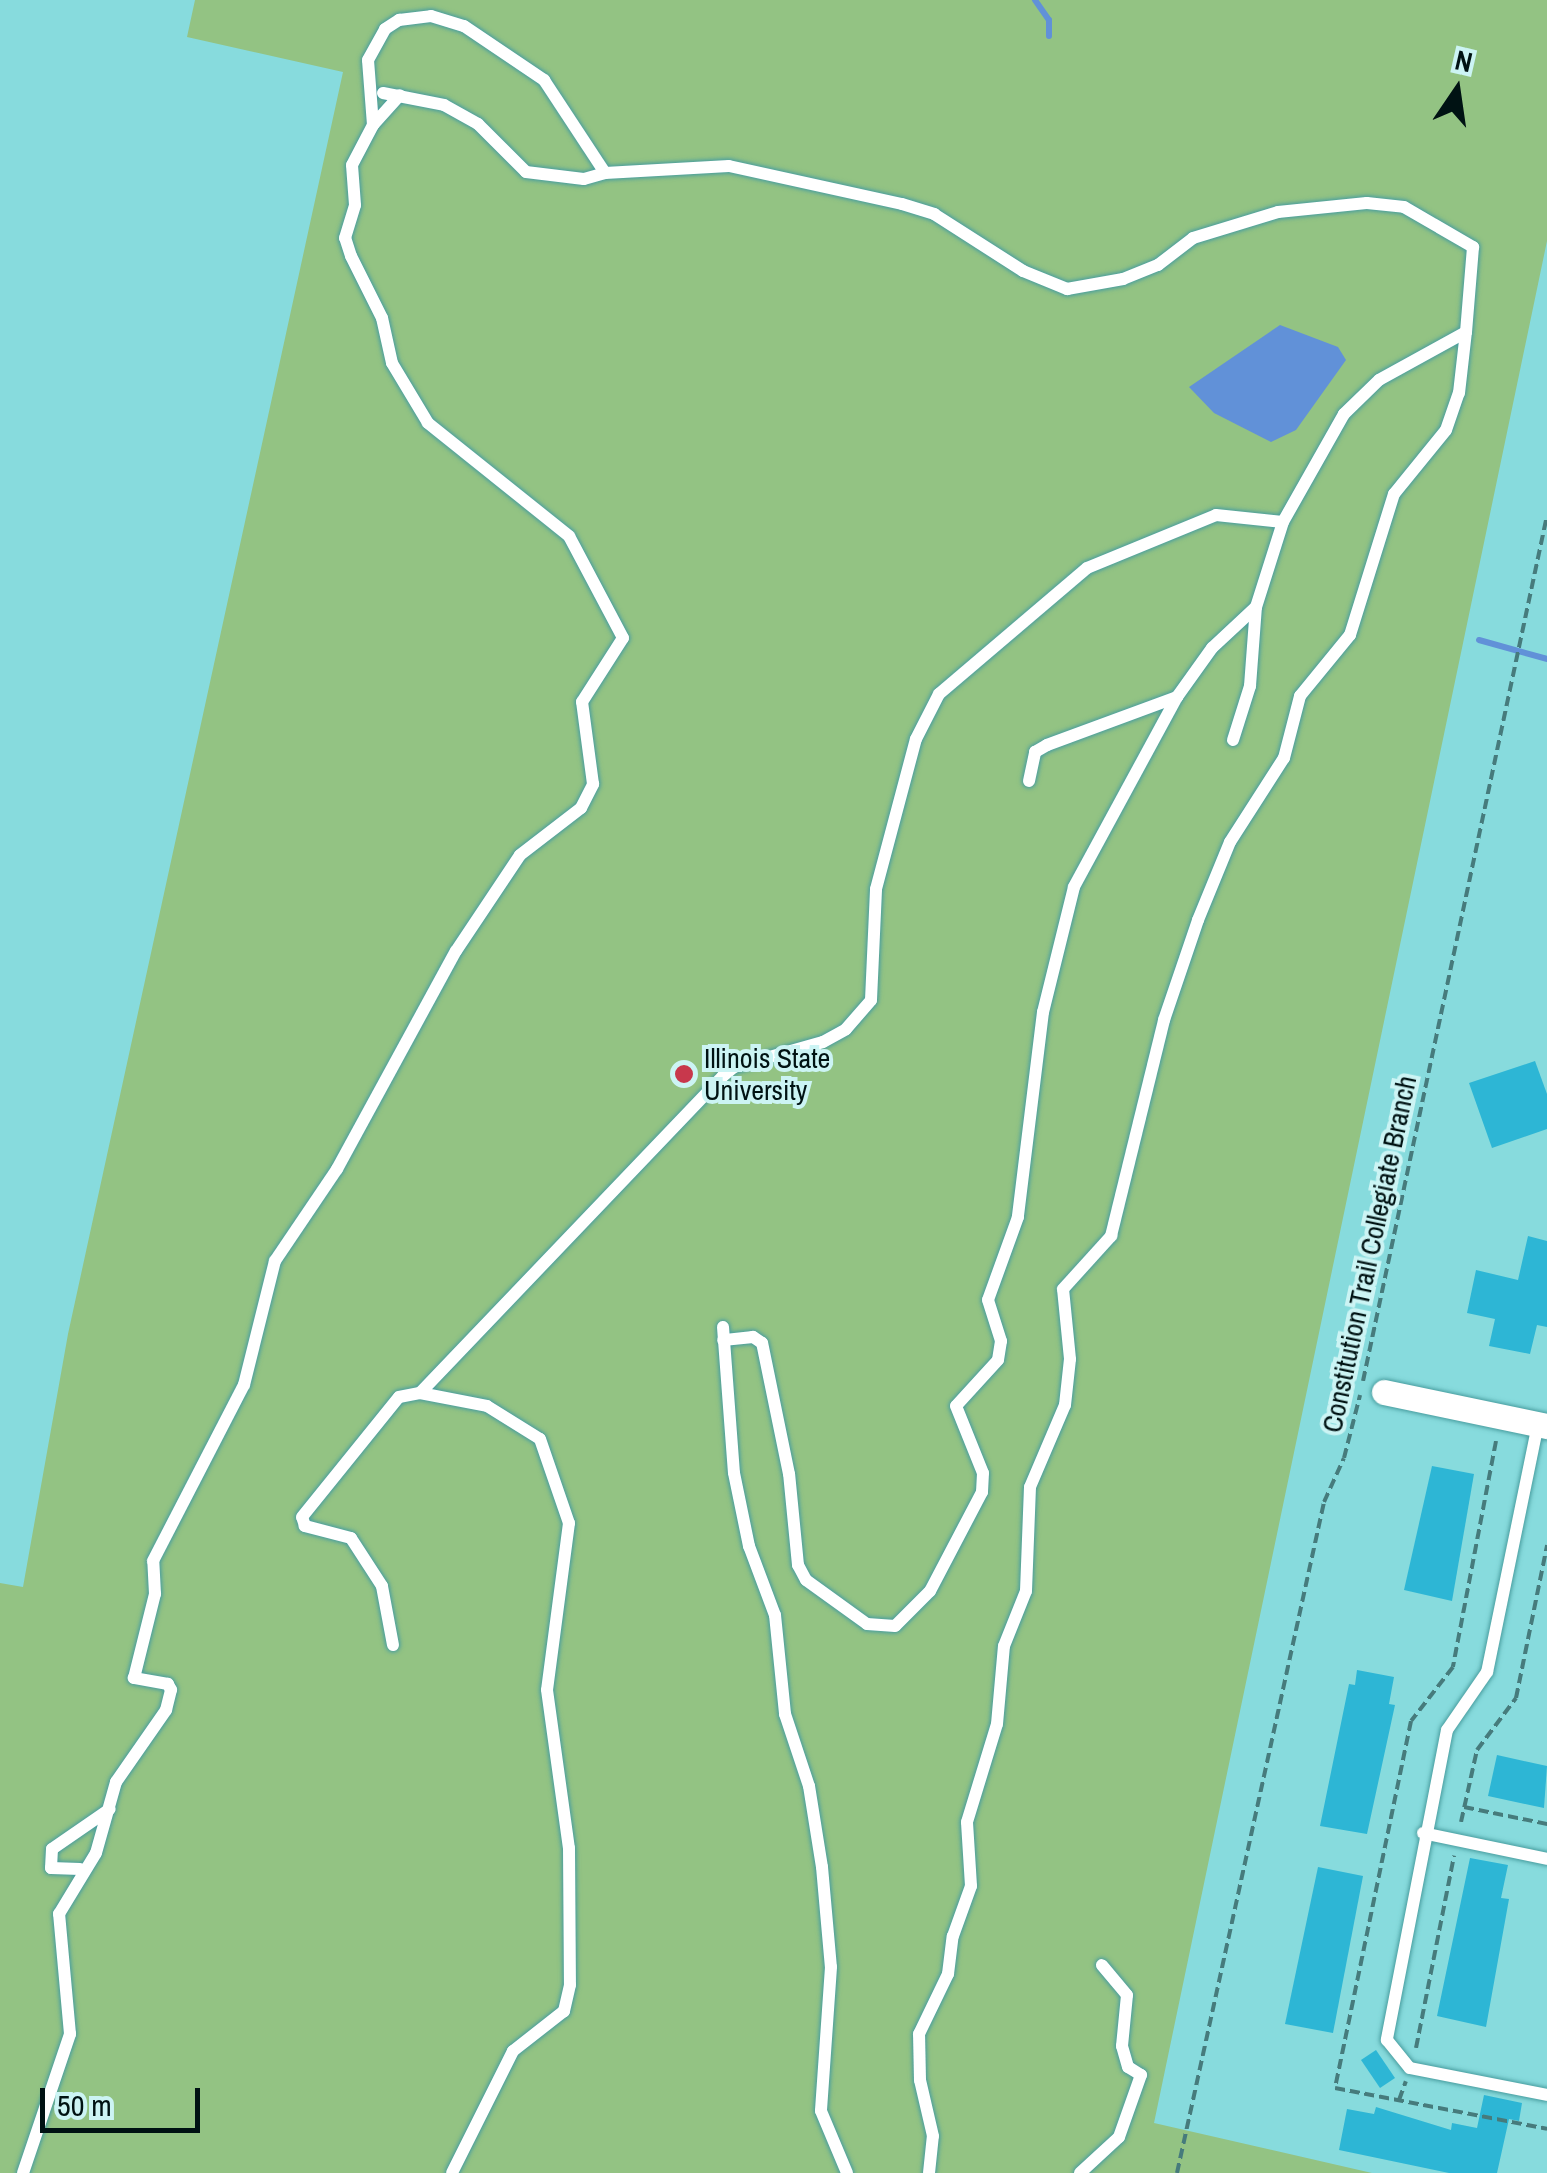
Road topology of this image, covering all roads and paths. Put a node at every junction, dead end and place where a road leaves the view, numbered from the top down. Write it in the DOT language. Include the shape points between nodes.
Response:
graph roads {
  1 [pos="382,92"];
  2 [pos="400,95"];
  3 [pos="373,125"];
  4 [pos="605,173"];
  5 [pos="1466,332"];
  6 [pos="1547,515"];
  7 [pos="1287,517"];
  8 [pos="1256,607"];
  9 [pos="1177,697"];
  10 [pos="1234,740"];
  11 [pos="1029,781"];
  12 [pos="1384,1392"];
  13 [pos="420,1393"];
  14 [pos="1543,1425"];
  15 [pos="1547,1545"];
  16 [pos="393,1645"];
  17 [pos="1464,1807"];
  18 [pos="110,1809"];
  19 [pos="1547,1824"];
  20 [pos="1423,1833"];
  21 [pos="1457,1840"];
  22 [pos="1547,1858"];
  23 [pos="80,1869"];
  24 [pos="1102,1964"];
  25 [pos="1410,2068"];
  26 [pos="1547,2096"];
  27 [pos="1399,2100"];
  28 [pos="23,2173"];
  29 [pos="452,2173"];
  30 [pos="847,2173"];
  31 [pos="929,2173"];
  32 [pos="1080,2173"];
  33 [pos="1177,2173"];
  1 -- 2 [label="lane"];
  2 -- 3 [label="lane"];
  2 -- 4 [label="lane" via="444,105 478,124 526,172 570,179"];
  3 -- 4 [label="lane" via="366,88 375,44 398,20 431,16 464,26 544,80"];
  3 -- 18 [label="lane" via="352,165 355,206 345,238 382,318 392,363 428,423 568,536 624,638 582,702 593,784 581,808 520,855 456,951 336,1170 275,1261 244,1385 153,1562 155,1594 134,1678 171,1690 166,1710 116,1782"];
  4 -- 5 [label="lane" via="729,166 902,204 934,214 1023,271 1068,289 1123,279 1158,265 1193,238 1278,212 1386,203 1473,247"];
  5 -- 7 [label="lane" via="1366,390 1332,432"];
  5 -- 31 [label="lane" via="1459,393 1446,430 1400,482 1350,635 1300,696 1284,758 1230,842 1198,920 1164,1020 1110,1236 1064,1289 1070,1359 1065,1405 1030,1487 1026,1591 1004,1646 994,1737 968,1822 971,1886 952,1936 948,1974 918,2034 933,2136"];
  6 -- 33 [label="path, Constitution Trail Collegiate Branch" via="1354,1424 1324,1502"];
  7 -- 8 [label="lane"];
  7 -- 13 [label="lane" via="1216,515 1087,568 939,694 916,738 876,888 872,1000 846,1029 823,1042 723,1076"];
  8 -- 9 [label="lane" via="1212,648"];
  8 -- 10 [label="lane" via="1250,686"];
  9 -- 11 [label="lane" via="1046,744 1035,752"];
  9 -- 30 [label="lane" via="1074,887 1042,1012 1018,1217 988,1300 1001,1341 998,1360 956,1406 983,1473 982,1492 930,1591 895,1626 867,1624 806,1580 798,1565 789,1474 762,1343 723,1333 734,1473 749,1546 775,1615 785,1714 817,1831 831,1966 821,2111"];
  12 -- 14 [label="street"];
  13 -- 16 [label="lane" via="399,1397 380,1416 302,1521 351,1538 382,1586"];
  13 -- 29 [label="lane" via="487,1406 540,1439 569,1524 547,1690 568,1848 568,2000 550,2024 514,2051"];
  14 -- 20 [label="lane" via="1487,1672 1448,1730"];
  15 -- 17 [label="path" via="1516,1698 1477,1750"];
  17 -- 19 [label="path"];
  17 -- 21 [label="path"];
  18 -- 23 [label="lane" via="96,1853"];
  18 -- 23 [label="lane" via="52,1849 51,1868"];
  20 -- 21 [label="lane"];
  20 -- 25 [label="lane" via="1388,2014 1388,2040"];
  21 -- 22 [label="lane"];
  21 -- 25 [label="path"];
  23 -- 28 [label="lane" via="59,1914 70,2034"];
  24 -- 32 [label="lane" via="1127,1995 1122,2046 1128,2067 1140,2076 1118,2137"];
  25 -- 26 [label="lane"];
  25 -- 27 [label="path"];
}
